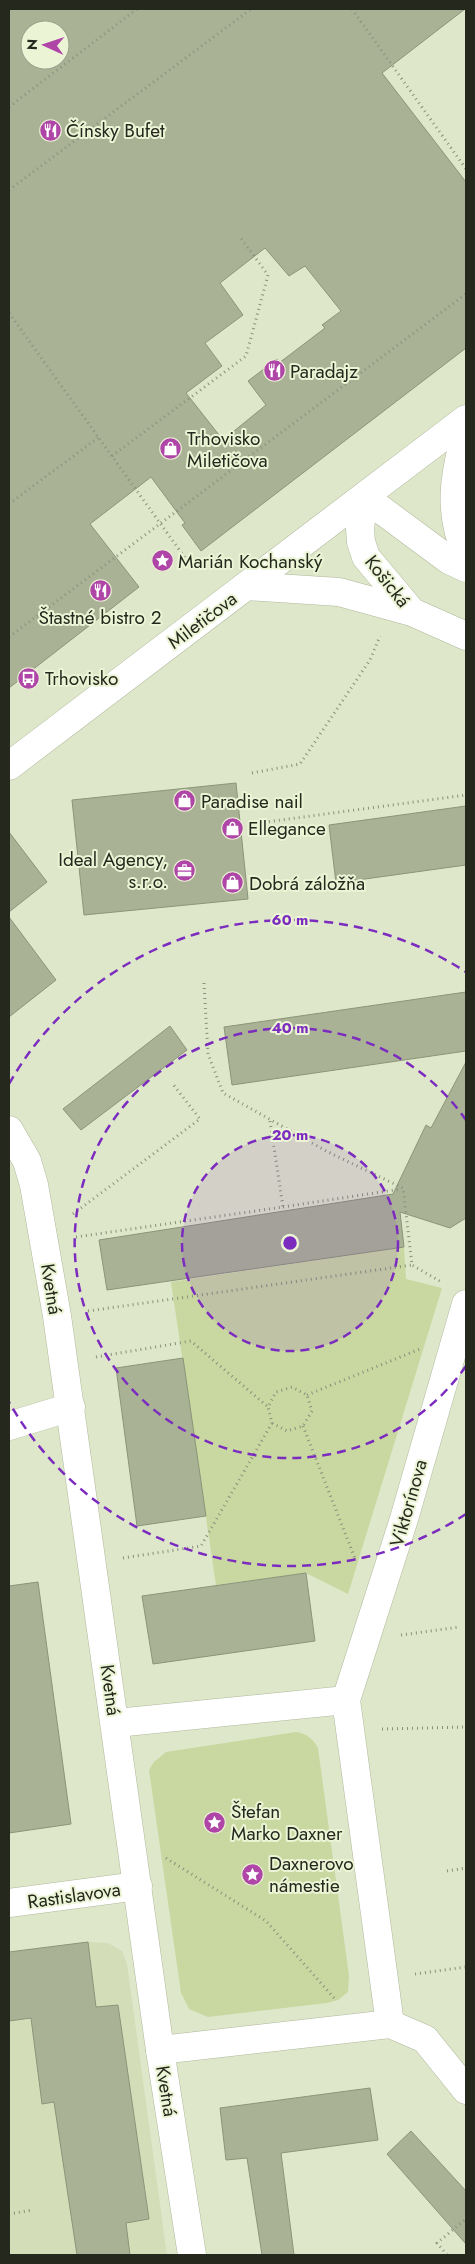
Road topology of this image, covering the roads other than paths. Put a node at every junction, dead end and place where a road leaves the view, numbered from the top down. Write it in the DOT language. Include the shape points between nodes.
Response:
graph roads {
  1 [pos="466,419"];
  2 [pos="466,430"];
  3 [pos="364,497"];
  4 [pos="466,554"];
  5 [pos="466,568"];
  6 [pos="246,586"];
  7 [pos="412,612"];
  8 [pos="466,636"];
  9 [pos="9,766"];
  10 [pos="9,1130"];
  11 [pos="457,1295"];
  12 [pos="71,1407"];
  13 [pos="9,1426"];
  14 [pos="346,1700"];
  15 [pos="116,1723"];
  16 [pos="138,1886"];
  17 [pos="9,1903"];
  18 [pos="390,2024"];
  19 [pos="160,2050"];
  20 [pos="466,2090"];
  21 [pos="192,2255"];
  1 -- 3 [label="street, Miletičova"];
  2 -- 4 [label="street" via="454,486 454,508"];
  3 -- 5 [label="street" via="442,555"];
  3 -- 6 [label="street, Miletičova"];
  3 -- 7 [label="street, Košická" via="360,529 366,557"];
  6 -- 7 [label="street" via="339,592"];
  6 -- 9 [label="street, Miletičova"];
  7 -- 8 [label="street, Košická"];
  10 -- 12 [label="street, Kvetná" via="27,1161 34,1185"];
  11 -- 14 [label="street, Viktorínova" via="457,1334 404,1519"];
  12 -- 13 [label="street"];
  12 -- 15 [label="street, Kvetná"];
  14 -- 15 [label="street"];
  14 -- 18 [label="street"];
  15 -- 16 [label="street, Kvetná"];
  16 -- 17 [label="street, Rastislavova"];
  16 -- 19 [label="street, Kvetná"];
  18 -- 19 [label="street"];
  18 -- 20 [label="street" via="425,2039"];
  19 -- 21 [label="street, Kvetná"];
}
